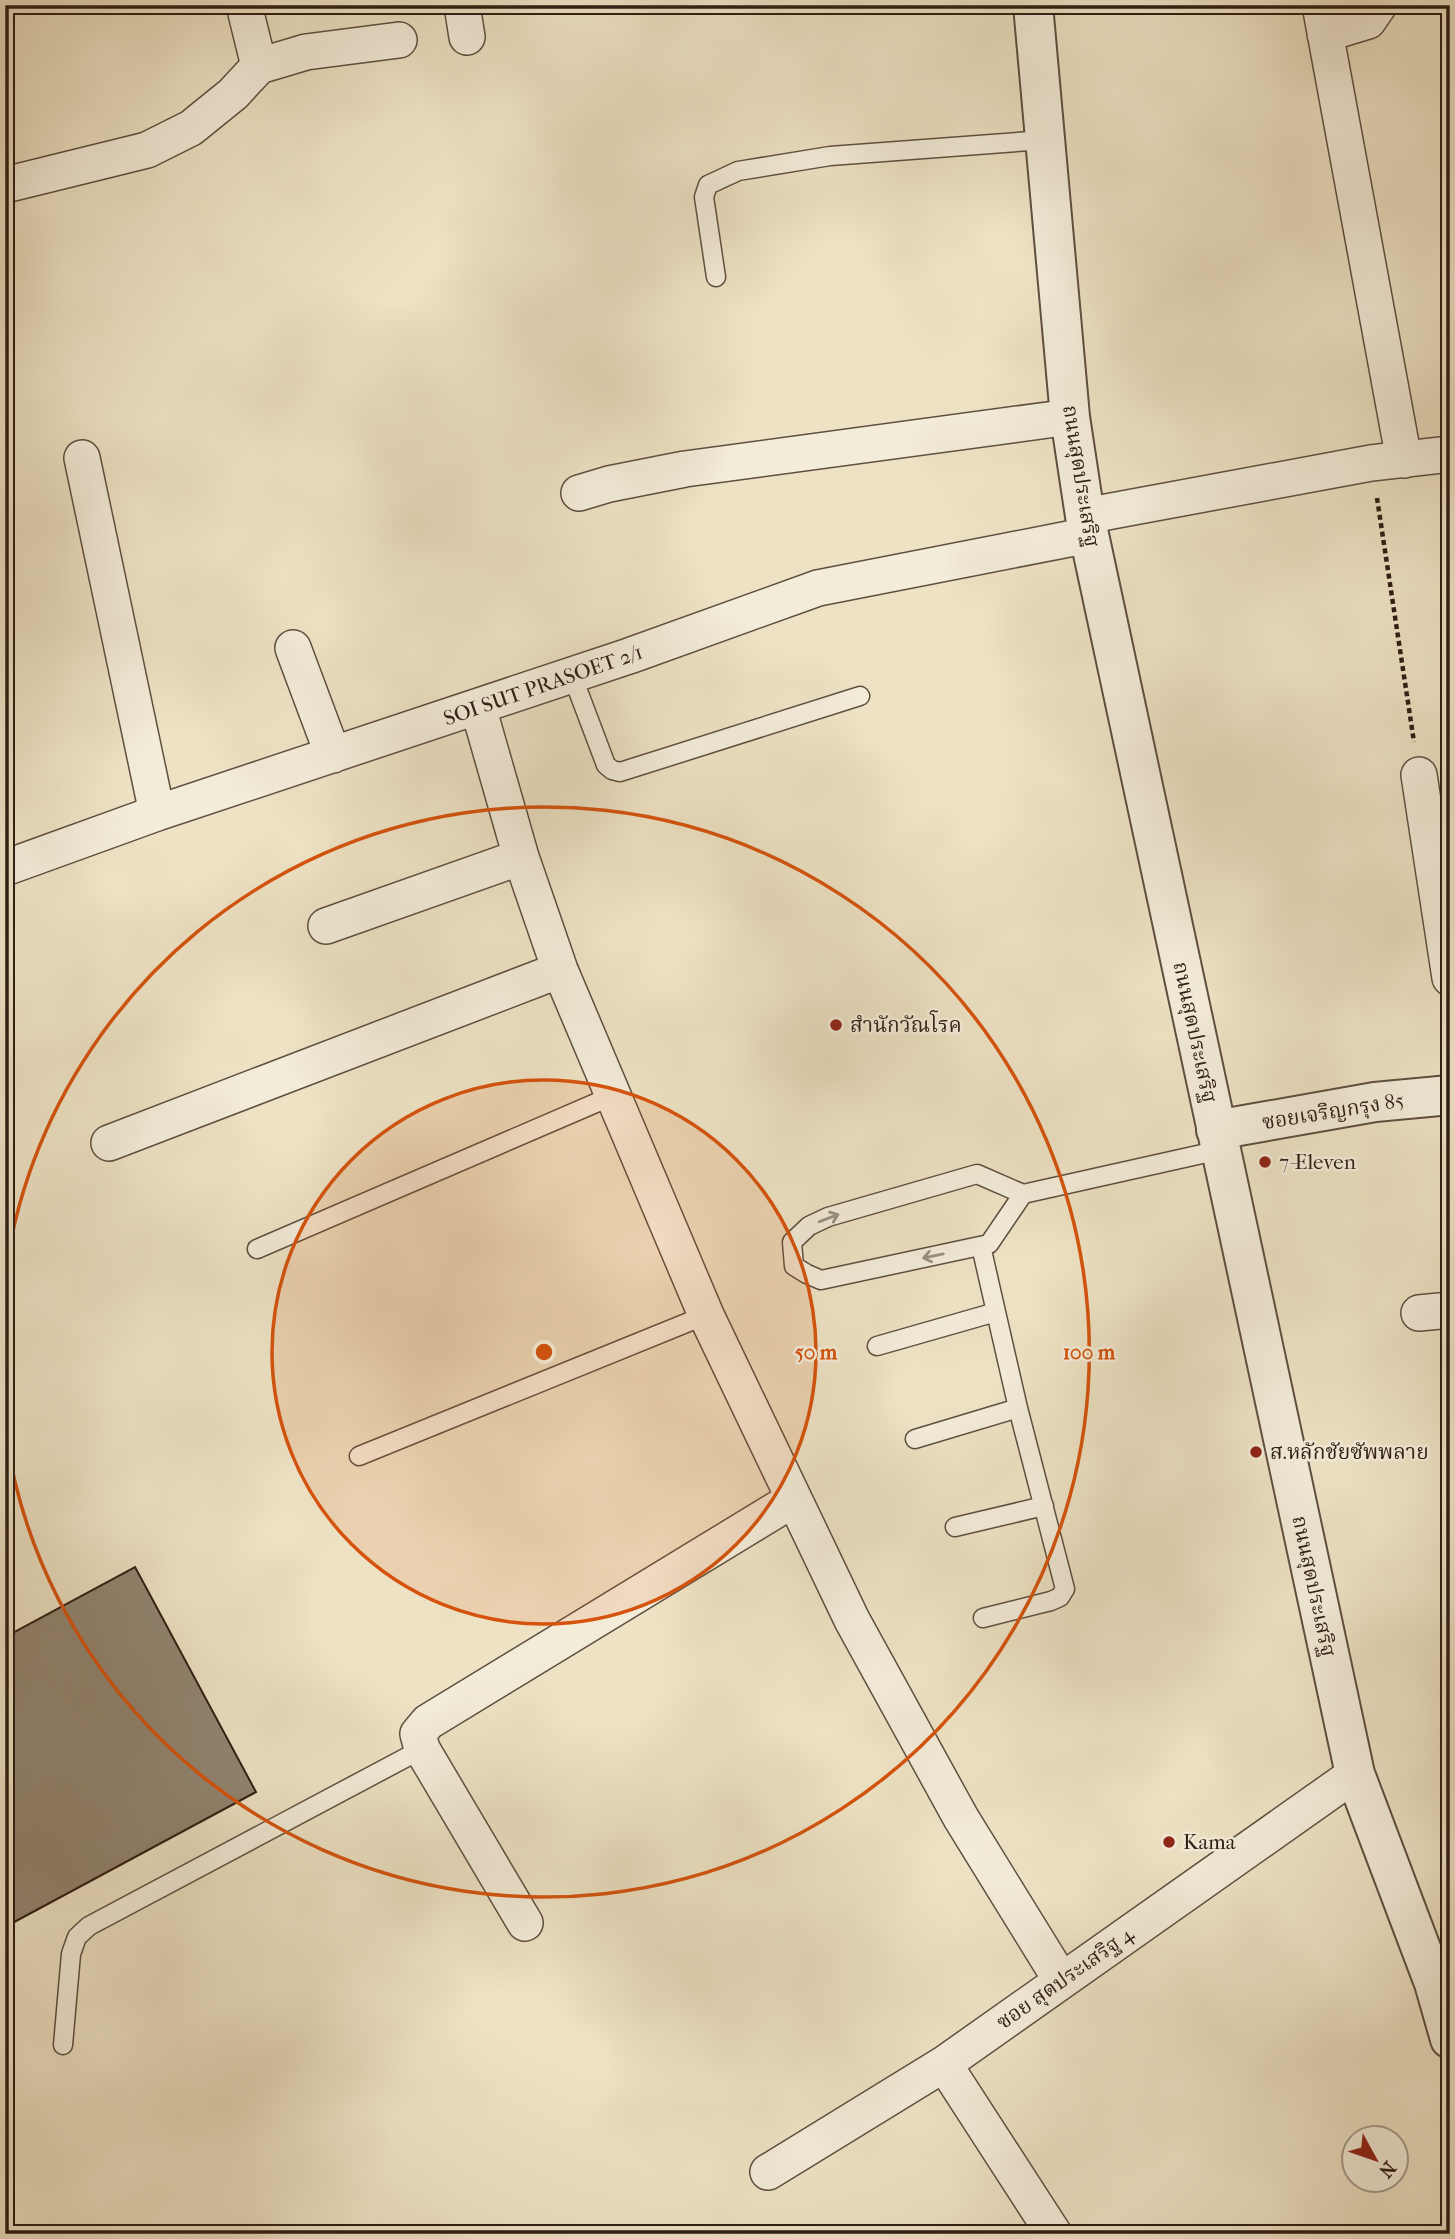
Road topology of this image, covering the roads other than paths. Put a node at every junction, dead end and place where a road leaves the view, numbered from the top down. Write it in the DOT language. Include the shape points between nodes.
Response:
graph roads {
  1 [pos="244,5"];
  2 [pos="1033,5"];
  3 [pos="1379,5"];
  4 [pos="1322,20"];
  5 [pos="399,40"];
  6 [pos="259,66"];
  7 [pos="1044,140"];
  8 [pos="5,185"];
  9 [pos="716,276"];
  10 [pos="1070,417"];
  11 [pos="1450,454"];
  12 [pos="82,458"];
  13 [pos="1388,461"];
  14 [pos="579,493"];
  15 [pos="1087,525"];
  16 [pos="293,648"];
  17 [pos="572,675"];
  18 [pos="860,695"];
  19 [pos="478,707"];
  20 [pos="333,755"];
  21 [pos="1419,775"];
  22 [pos="157,813"];
  23 [pos="522,856"];
  24 [pos="5,868"];
  25 [pos="326,926"];
  26 [pos="560,970"];
  27 [pos="1450,978"];
  28 [pos="1450,1095"];
  29 [pos="612,1096"];
  30 [pos="1218,1140"];
  31 [pos="109,1143"];
  32 [pos="1023,1194"];
  33 [pos="981,1246"];
  34 [pos="257,1249"];
  35 [pos="996,1312"];
  36 [pos="706,1315"];
  37 [pos="877,1346"];
  38 [pos="1018,1408"];
  39 [pos="915,1439"];
  40 [pos="359,1456"];
  41 [pos="794,1499"];
  42 [pos="1044,1506"];
  43 [pos="955,1527"];
  44 [pos="983,1618"];
  45 [pos="422,1749"];
  46 [pos="1355,1774"];
  47 [pos="525,1923"];
  48 [pos="1061,1980"];
  49 [pos="1442,1980"];
  50 [pos="1450,2039"];
  51 [pos="63,2045"];
  52 [pos="944,2064"];
  53 [pos="768,2172"];
  54 [pos="1054,2234"];
  1 -- 6 [label="street"];
  2 -- 7 [label="street, ถนนสุดประเสริฐ"];
  3 -- 4 [label="street" via="1368,21"];
  4 -- 13 [label="street"];
  5 -- 6 [label="street" via="306,52"];
  6 -- 8 [label="street" via="191,128 147,150"];
  7 -- 9 [label="lane" via="830,156 738,171 708,185 704,197"];
  7 -- 10 [label="street, ถนนสุดประเสริฐ"];
  10 -- 14 [label="street" via="685,469"];
  10 -- 15 [label="street, ถนนสุดประเสริฐ"];
  11 -- 13 [label="street, SOI SUT PRASOET 2/1"];
  12 -- 22 [label="street"];
  13 -- 15 [label="street, SOI SUT PRASOET 2/1"];
  15 -- 17 [label="street, SOI SUT PRASOET 2/1" via="818,588"];
  15 -- 30 [label="street, ถนนสุดประเสริฐ"];
  16 -- 20 [label="street"];
  17 -- 18 [label="lane" via="606,765 620,772"];
  17 -- 19 [label="street, SOI SUT PRASOET 2/1"];
  19 -- 20 [label="street, SOI SUT PRASOET 2/1"];
  19 -- 23 [label="street"];
  20 -- 22 [label="street, SOI SUT PRASOET 2/1"];
  21 -- 27 [label="street"];
  22 -- 24 [label="street, SOI SUT PRASOET 2/1"];
  23 -- 25 [label="street"];
  23 -- 26 [label="street"];
  26 -- 29 [label="street"];
  26 -- 31 [label="street"];
  28 -- 30 [label="street, ซอยเจริญกรุง 85" via="1376,1102"];
  29 -- 34 [label="lane"];
  29 -- 36 [label="street"];
  30 -- 32 [label="lane"];
  30 -- 46 [label="street, ถนนสุดประเสริฐ"];
  32 -- 33 [label="lane" via="989,1244"];
  33 -- 32 [label="lane, one-way" via="821,1280 794,1266 792,1242 828,1217 977,1174"];
  33 -- 35 [label="lane"];
  35 -- 37 [label="lane"];
  35 -- 38 [label="lane"];
  36 -- 40 [label="lane"];
  36 -- 41 [label="street"];
  38 -- 39 [label="lane"];
  38 -- 42 [label="lane"];
  41 -- 45 [label="street" via="428,1722 418,1734"];
  41 -- 48 [label="street" via="852,1620 961,1818"];
  42 -- 43 [label="lane"];
  42 -- 44 [label="lane" via="1065,1589 1051,1601"];
  45 -- 47 [label="street"];
  45 -- 51 [label="lane" via="89,1926 77,1937 71,1954"];
  46 -- 48 [label="street, ซอย สุดประเสริฐ 4"];
  46 -- 49 [label="street, ถนนสุดประเสริฐ"];
  48 -- 52 [label="street, ซอย สุดประเสริฐ 4"];
  49 -- 50 [label="street, ถนนสุดประเสริฐ"];
  52 -- 53 [label="street, ซอย สุดประเสริฐ 4"];
  52 -- 54 [label="street"];
}
